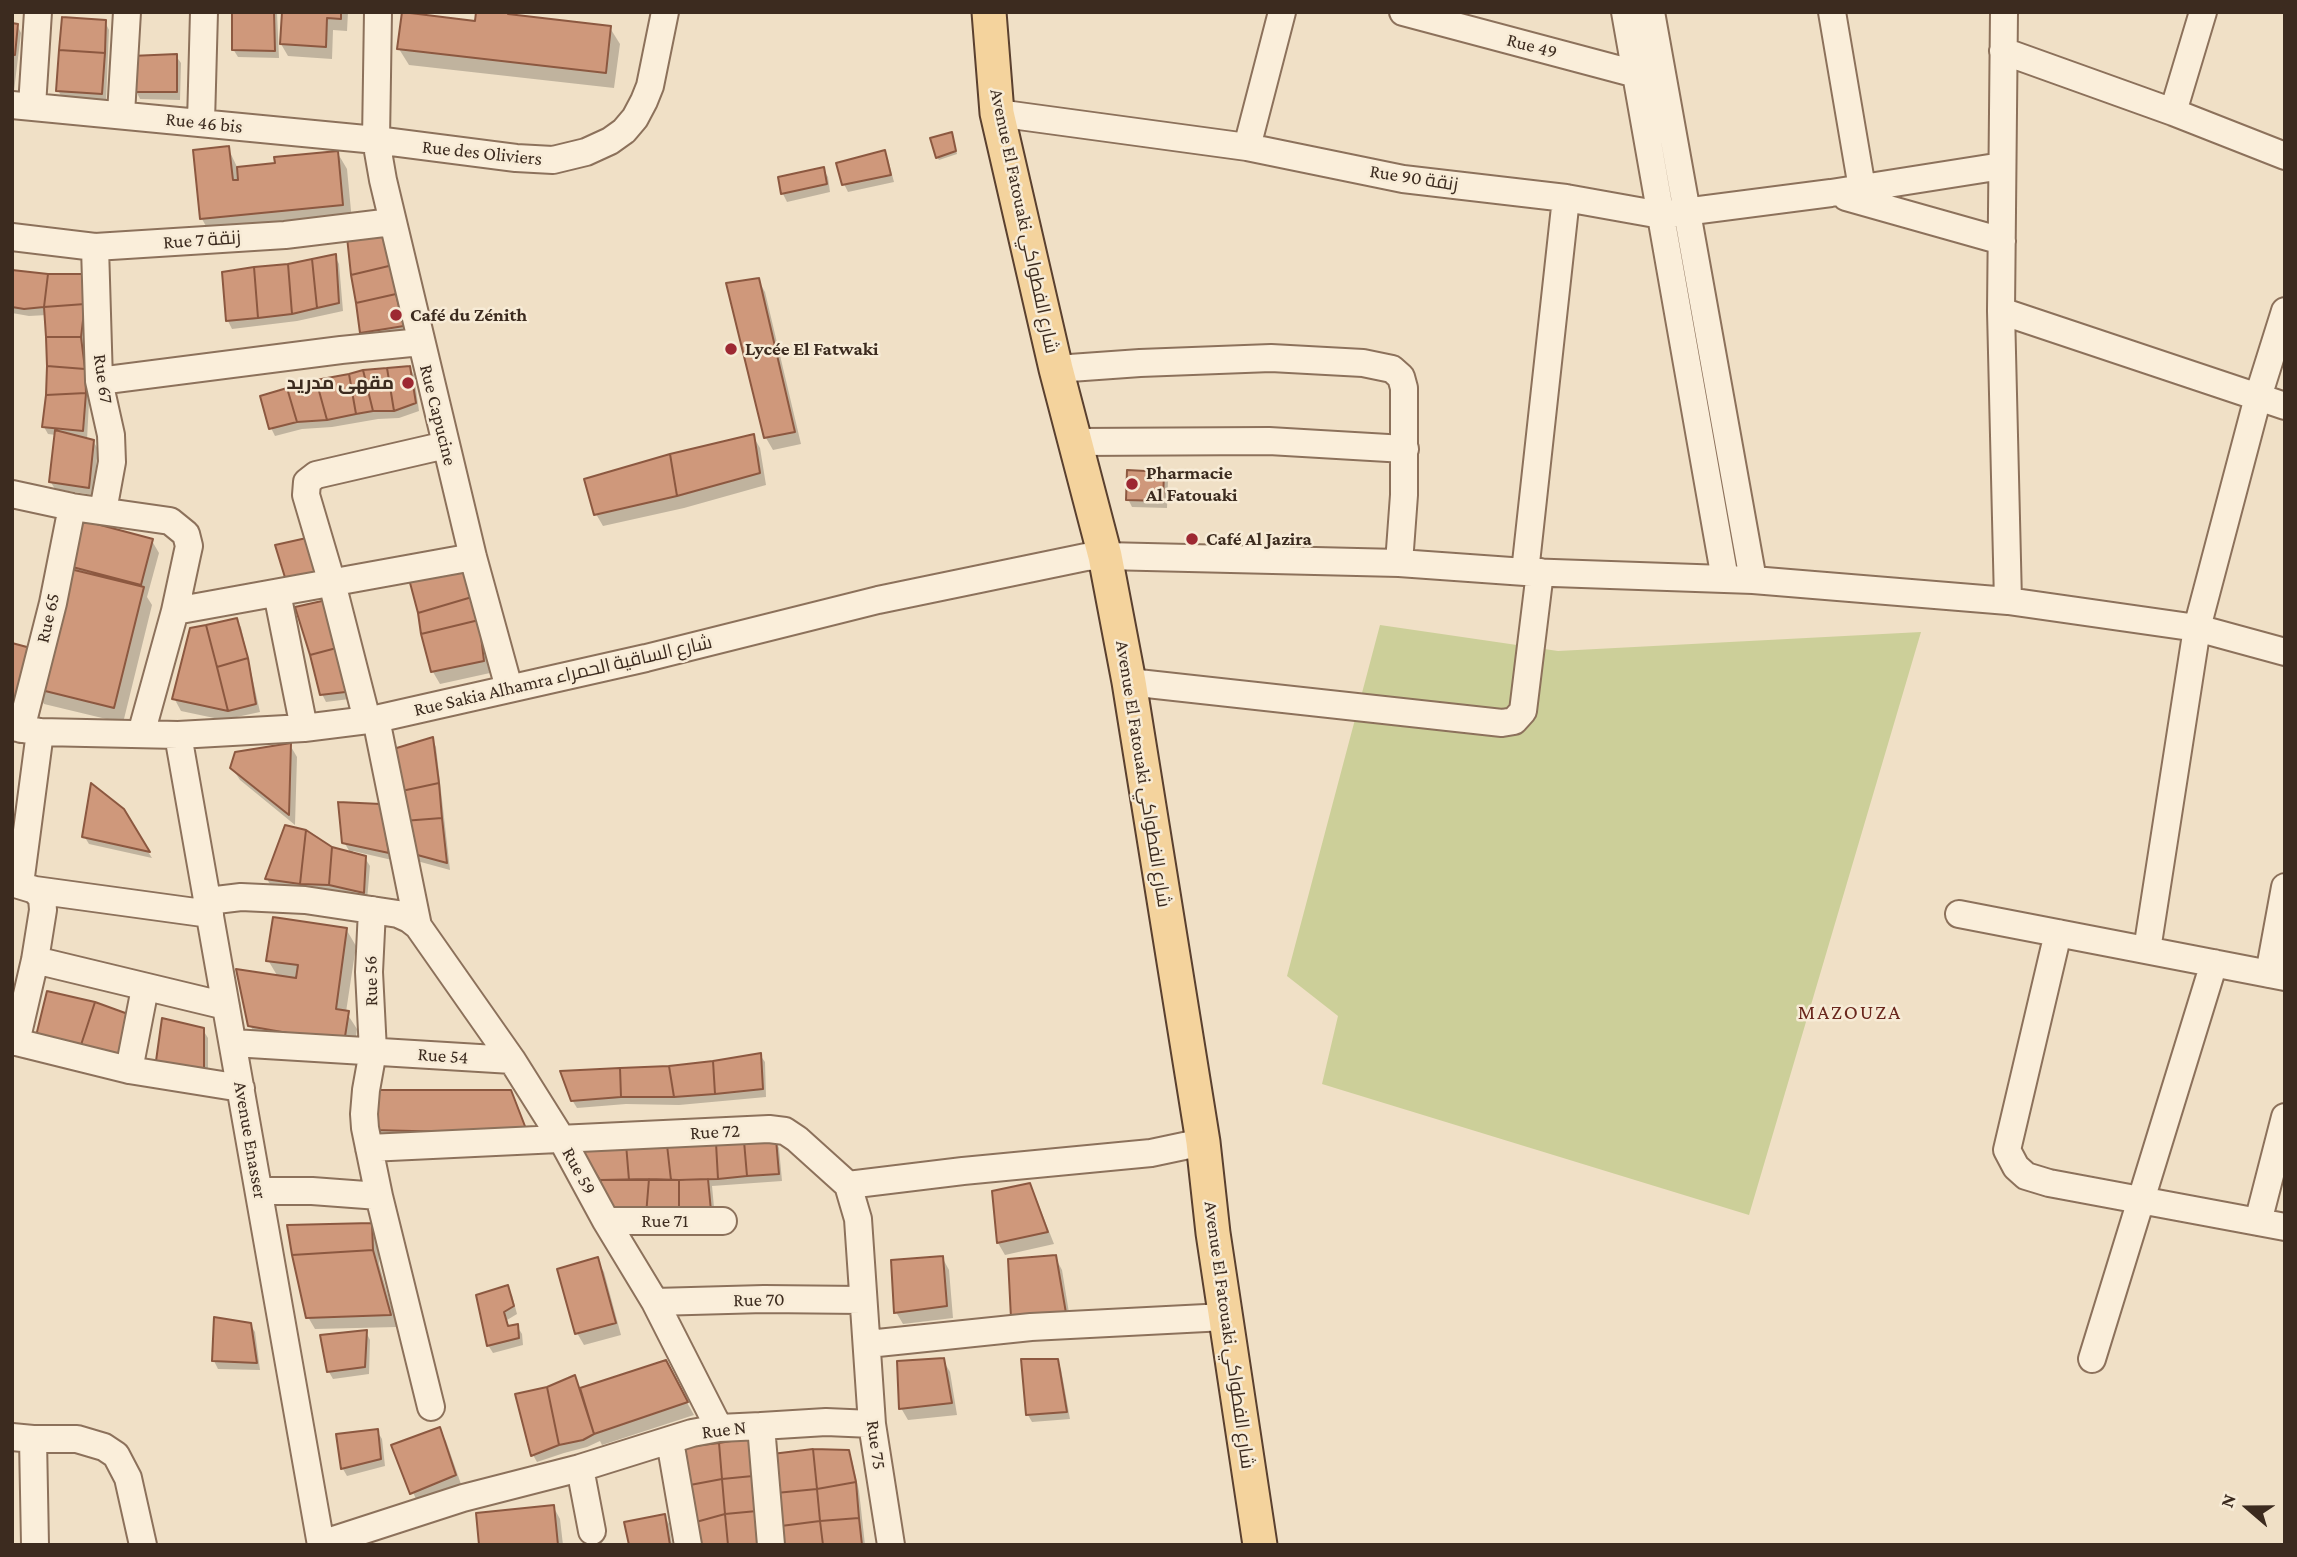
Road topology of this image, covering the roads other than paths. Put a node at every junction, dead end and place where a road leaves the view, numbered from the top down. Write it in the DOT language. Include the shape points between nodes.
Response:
graph roads {
  1 [pos="38,12"];
  2 [pos="127,12"];
  3 [pos="204,12"];
  4 [pos="378,12"];
  5 [pos="665,12"];
  6 [pos="989,12"];
  7 [pos="1282,12"];
  8 [pos="1403,12"];
  9 [pos="1625,12"];
  10 [pos="1651,12"];
  11 [pos="1832,12"];
  12 [pos="2004,12"];
  13 [pos="2203,12"];
  14 [pos="2003,51"];
  15 [pos="1648,71"];
  16 [pos="22,105"];
  17 [pos="2173,112"];
  18 [pos="997,113"];
  19 [pos="121,114"];
  20 [pos="201,122"];
  21 [pos="376,140"];
  22 [pos="1247,147"];
  23 [pos="2285,156"];
  24 [pos="2002,166"];
  25 [pos="1862,195"];
  26 [pos="1566,198"];
  27 [pos="1674,214"];
  28 [pos="392,222"];
  29 [pos="12,237"];
  30 [pos="2002,241"];
  31 [pos="95,247"];
  32 [pos="2001,310"];
  33 [pos="2285,311"];
  34 [pos="421,342"];
  35 [pos="1056,369"];
  36 [pos="99,381"];
  37 [pos="2258,397"];
  38 [pos="2285,406"];
  39 [pos="1076,442"];
  40 [pos="446,445"];
  41 [pos="1405,449"];
  42 [pos="12,494"];
  43 [pos="72,507"];
  44 [pos="103,511"];
  45 [pos="1105,556"];
  46 [pos="473,557"];
  47 [pos="1399,563"];
  48 [pos="1533,572"];
  49 [pos="1725,579"];
  50 [pos="1753,580"];
  51 [pos="332,583"];
  52 [pos="277,593"];
  53 [pos="2008,601"];
  54 [pos="175,611"];
  55 [pos="2197,628"];
  56 [pos="2285,652"];
  57 [pos="1129,682"];
  58 [pos="509,688"];
  59 [pos="371,719"];
  60 [pos="304,728"];
  61 [pos="25,729"];
  62 [pos="141,734"];
  63 [pos="178,735"];
  64 [pos="22,886"];
  65 [pos="2285,887"];
  66 [pos="209,907"];
  67 [pos="372,910"];
  68 [pos="1959,914"];
  69 [pos="418,926"];
  70 [pos="2058,933"];
  71 [pos="2147,950"];
  72 [pos="35,960"];
  73 [pos="2214,963"];
  74 [pos="2277,975"];
  75 [pos="145,988"];
  76 [pos="226,1006"];
  77 [pos="14,1042"];
  78 [pos="233,1043"];
  79 [pos="373,1051"];
  80 [pos="512,1060"];
  81 [pos="129,1070"];
  82 [pos="241,1088"];
  83 [pos="2285,1117"];
  84 [pos="561,1138"];
  85 [pos="1203,1142"];
  86 [pos="369,1148"];
  87 [pos="848,1185"];
  88 [pos="259,1191"];
  89 [pos="379,1196"];
  90 [pos="2142,1200"];
  91 [pos="606,1221"];
  92 [pos="723,1221"];
  93 [pos="2258,1222"];
  94 [pos="2285,1227"];
  95 [pos="862,1300"];
  96 [pos="655,1302"];
  97 [pos="1225,1317"];
  98 [pos="868,1344"];
  99 [pos="2092,1359"];
  100 [pos="431,1407"];
  101 [pos="872,1424"];
  102 [pos="761,1426"];
  103 [pos="719,1428"];
  104 [pos="23,1438"];
  105 [pos="670,1441"];
  106 [pos="580,1468"];
  107 [pos="592,1531"];
  108 [pos="12,1542"];
  109 [pos="321,1544"];
  110 [pos="20,1545"];
  111 [pos="35,1545"];
  112 [pos="142,1545"];
  113 [pos="688,1545"];
  114 [pos="771,1545"];
  115 [pos="891,1545"];
  116 [pos="1260,1545"];
  1 -- 16 [label="street"];
  2 -- 19 [label="street"];
  3 -- 20 [label="street"];
  4 -- 21 [label="street"];
  5 -- 21 [label="street, Rue des Oliviers" via="644,101 624,131 586,152 553,160 516,158"];
  6 -- 18 [label="main road, Avenue El Fatouaki شارع الفطواكي"];
  7 -- 22 [label="street"];
  8 -- 15 [label="street, Rue 49"];
  9 -- 15 [label="street"];
  10 -- 15 [label="street"];
  11 -- 25 [label="street"];
  12 -- 14 [label="street"];
  13 -- 17 [label="street"];
  14 -- 17 [label="street"];
  14 -- 24 [label="street"];
  15 -- 27 [label="street"];
  16 -- 19 [label="street, Rue 46 bis"];
  17 -- 23 [label="street"];
  18 -- 22 [label="street, Rue 90 زنقة"];
  18 -- 35 [label="main road, Avenue El Fatouaki شارع الفطواكي"];
  19 -- 20 [label="street, Rue 46 bis"];
  20 -- 21 [label="street, Rue 46 bis"];
  21 -- 28 [label="street, Rue Capucine"];
  22 -- 26 [label="street, Rue 90 زنقة" via="1404,179"];
  24 -- 25 [label="street"];
  24 -- 30 [label="street"];
  25 -- 27 [label="street, Rue 90 زنقة" via="1831,193"];
  25 -- 30 [label="street"];
  26 -- 27 [label="street, Rue 90 زنقة"];
  26 -- 48 [label="street"];
  27 -- 49 [label="street"];
  27 -- 50 [label="street"];
  28 -- 31 [label="street, Rue 7 زنقة" via="285,235"];
  28 -- 34 [label="street, Rue Capucine"];
  29 -- 31 [label="street, Rue 7 زنقة"];
  30 -- 32 [label="street"];
  31 -- 36 [label="street, Rue 67"];
  32 -- 37 [label="street"];
  32 -- 53 [label="street"];
  33 -- 37 [label="street"];
  34 -- 36 [label="street"];
  34 -- 40 [label="street, Rue Capucine"];
  35 -- 39 [label="main road, Avenue El Fatouaki شارع الفطواكي"];
  35 -- 41 [label="street" via="1271,358 1385,366 1397,372 1404,388"];
  36 -- 44 [label="street, Rue 67" via="112,462"];
  37 -- 38 [label="street"];
  37 -- 55 [label="street"];
  39 -- 41 [label="street" via="1269,441"];
  39 -- 45 [label="main road, Avenue El Fatouaki شارع الفطواكي"];
  40 -- 46 [label="street, Rue Capucine"];
  40 -- 51 [label="street" via="316,475 307,482 306,495"];
  41 -- 47 [label="street"];
  42 -- 43 [label="street"];
  43 -- 44 [label="street"];
  43 -- 61 [label="street, Rue 65"];
  44 -- 54 [label="street" via="170,521 186,534 187,555"];
  45 -- 47 [label="street, Rue Sakia Alhamra شارع الساقية الحمراء"];
  45 -- 57 [label="main road, Avenue El Fatouaki شارع الفطواكي"];
  45 -- 58 [label="street, Rue Sakia Alhamra شارع الساقية الحمراء" via="878,600"];
  46 -- 51 [label="street"];
  46 -- 58 [label="street, Rue Capucine"];
  47 -- 48 [label="street, Rue Sakia Alhamra شارع الساقية الحمراء"];
  48 -- 49 [label="street, Rue Sakia Alhamra شارع الساقية الحمراء"];
  48 -- 57 [label="street" via="1523,711 1514,721"];
  49 -- 50 [label="street, Rue Sakia Alhamra شارع الساقية الحمراء"];
  50 -- 53 [label="street, Rue Sakia Alhamra شارع الساقية الحمراء"];
  51 -- 52 [label="street"];
  51 -- 59 [label="street"];
  52 -- 54 [label="street"];
  52 -- 60 [label="street"];
  53 -- 55 [label="street, Rue Sakia Alhamra شارع الساقية الحمراء"];
  54 -- 62 [label="street"];
  55 -- 56 [label="street, Rue Sakia Alhamra شارع الساقية الحمراء"];
  55 -- 71 [label="street"];
  57 -- 85 [label="main road, Avenue El Fatouaki شارع الفطواكي"];
  58 -- 59 [label="street, Rue Sakia Alhamra شارع الساقية الحمراء"];
  59 -- 60 [label="street, Rue Sakia Alhamra شارع الساقية الحمراء"];
  59 -- 69 [label="street"];
  60 -- 63 [label="street, Rue Sakia Alhamra شارع الساقية الحمراء"];
  61 -- 62 [label="street, Rue Sakia Alhamra شارع الساقية الحمراء"];
  61 -- 64 [label="street, Rue 65"];
  62 -- 63 [label="street, Rue Sakia Alhamra شارع الساقية الحمراء"];
  63 -- 66 [label="street, Avenue Enasser"];
  64 -- 66 [label="street"];
  64 -- 72 [label="street, Rue 65" via="41,898"];
  65 -- 74 [label="street"];
  66 -- 67 [label="street" via="241,897"];
  66 -- 76 [label="street, Avenue Enasser"];
  67 -- 69 [label="street" via="398,914"];
  67 -- 79 [label="street, Rue 56"];
  68 -- 70 [label="street"];
  69 -- 80 [label="street, Rue 59"];
  70 -- 71 [label="street"];
  70 -- 90 [label="street" via="2007,1150 2026,1176"];
  71 -- 73 [label="street"];
  72 -- 75 [label="street"];
  72 -- 77 [label="street, Rue 65"];
  73 -- 74 [label="street"];
  73 -- 90 [label="street"];
  75 -- 76 [label="street"];
  75 -- 81 [label="street"];
  76 -- 78 [label="street, Avenue Enasser"];
  77 -- 81 [label="street"];
  78 -- 79 [label="street, Rue 54"];
  78 -- 82 [label="street, Avenue Enasser"];
  79 -- 80 [label="street, Rue 54"];
  79 -- 86 [label="street, Rue 56" via="364,1114"];
  80 -- 84 [label="street, Rue 59"];
  81 -- 82 [label="street"];
  82 -- 88 [label="street, Avenue Enasser"];
  83 -- 93 [label="street"];
  84 -- 86 [label="street, Rue 72"];
  84 -- 87 [label="street, Rue 72" via="785,1131"];
  84 -- 91 [label="street, Rue 59"];
  85 -- 87 [label="street" via="1151,1153"];
  85 -- 97 [label="main road, Avenue El Fatouaki شارع الفطواكي"];
  86 -- 89 [label="street, Rue 56"];
  87 -- 95 [label="street, Rue 75" via="858,1219"];
  88 -- 89 [label="street"];
  88 -- 109 [label="street, Avenue Enasser"];
  89 -- 100 [label="street, Rue 56"];
  90 -- 93 [label="street"];
  90 -- 99 [label="street"];
  91 -- 92 [label="street, Rue 71"];
  91 -- 96 [label="street, Rue 59"];
  93 -- 94 [label="street"];
  95 -- 96 [label="street, Rue 70"];
  95 -- 98 [label="street, Rue 75"];
  96 -- 103 [label="street, Rue 59"];
  97 -- 98 [label="street" via="1031,1327"];
  97 -- 116 [label="main road, Avenue El Fatouaki شارع الفطواكي"];
  98 -- 101 [label="street, Rue 75"];
  101 -- 102 [label="street, Rue N"];
  101 -- 115 [label="street, Rue 75"];
  102 -- 103 [label="street, Rue N"];
  102 -- 114 [label="street"];
  103 -- 105 [label="street, Rue N"];
  104 -- 111 [label="street"];
  104 -- 112 [label="street" via="77,1439 116,1455 128,1478"];
  105 -- 106 [label="street, Rue N"];
  105 -- 113 [label="street"];
  106 -- 107 [label="street"];
  106 -- 109 [label="street, Rue N" via="463,1498"];
  108 -- 110 [label="street"];
}
